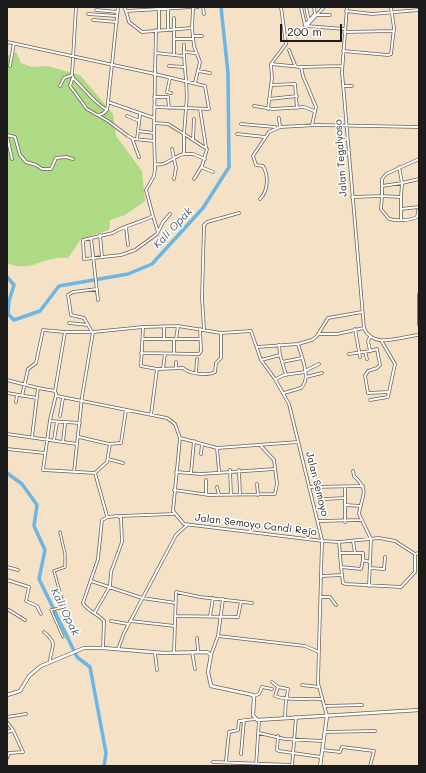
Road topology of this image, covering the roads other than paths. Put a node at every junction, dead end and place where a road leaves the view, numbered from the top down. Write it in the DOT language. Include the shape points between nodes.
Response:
graph roads {
  1 [pos="76,7"];
  2 [pos="118,7"];
  3 [pos="124,7"];
  4 [pos="137,7"];
  5 [pos="144,7"];
  6 [pos="194,7"];
  7 [pos="198,7"];
  8 [pos="203,7"];
  9 [pos="281,7"];
  10 [pos="301,7"];
  11 [pos="306,7"];
  12 [pos="314,7"];
  13 [pos="323,7"];
  14 [pos="347,7"];
  15 [pos="391,7"];
  16 [pos="155,8"];
  17 [pos="179,8"];
  18 [pos="168,9"];
  19 [pos="96,10"];
  20 [pos="144,10"];
  21 [pos="159,10"];
  22 [pos="419,10"];
  23 [pos="126,11"];
  24 [pos="137,11"];
  25 [pos="392,11"];
  26 [pos="118,12"];
  27 [pos="346,12"];
  28 [pos="88,14"];
  29 [pos="204,14"];
  30 [pos="316,15"];
  31 [pos="117,16"];
  32 [pos="330,16"];
  33 [pos="174,18"];
  34 [pos="92,20"];
  35 [pos="309,21"];
  36 [pos="117,22"];
  37 [pos="306,25"];
  38 [pos="174,28"];
  39 [pos="192,28"];
  40 [pos="168,29"];
  41 [pos="158,30"];
  42 [pos="345,31"];
  43 [pos="394,31"];
  44 [pos="202,36"];
  45 [pos="297,36"];
  46 [pos="193,38"];
  47 [pos="175,39"];
  48 [pos="7,42"];
  49 [pos="14,43"];
  50 [pos="184,45"];
  51 [pos="289,50"];
  52 [pos="343,51"];
  53 [pos="156,53"];
  54 [pos="197,53"];
  55 [pos="184,54"];
  56 [pos="174,55"];
  57 [pos="73,56"];
  58 [pos="271,64"];
  59 [pos="112,65"];
  60 [pos="10,66"];
  61 [pos="169,66"];
  62 [pos="296,66"];
  63 [pos="342,66"];
  64 [pos="301,67"];
  65 [pos="185,68"];
  66 [pos="197,71"];
  67 [pos="210,73"];
  68 [pos="155,74"];
  69 [pos="72,76"];
  70 [pos="170,78"];
  71 [pos="185,81"];
  72 [pos="195,83"];
  73 [pos="271,85"];
  74 [pos="60,86"];
  75 [pos="343,86"];
  76 [pos="352,86"];
  77 [pos="171,93"];
  78 [pos="297,96"];
  79 [pos="154,97"];
  80 [pos="269,99"];
  81 [pos="108,102"];
  82 [pos="254,106"];
  83 [pos="154,107"];
  84 [pos="169,108"];
  85 [pos="186,108"];
  86 [pos="297,108"];
  87 [pos="200,109"];
  88 [pos="268,109"];
  89 [pos="107,110"];
  90 [pos="314,111"];
  91 [pos="98,115"];
  92 [pos="140,115"];
  93 [pos="127,116"];
  94 [pos="154,118"];
  95 [pos="279,118"];
  96 [pos="194,119"];
  97 [pos="139,121"];
  98 [pos="154,123"];
  99 [pos="241,124"];
  100 [pos="312,125"];
  101 [pos="347,126"];
  102 [pos="280,127"];
  103 [pos="419,127"];
  104 [pos="276,128"];
  105 [pos="138,131"];
  106 [pos="154,133"];
  107 [pos="184,134"];
  108 [pos="237,134"];
  109 [pos="7,135"];
  110 [pos="265,137"];
  111 [pos="132,138"];
  112 [pos="137,139"];
  113 [pos="193,140"];
  114 [pos="154,141"];
  115 [pos="8,147"];
  116 [pos="206,147"];
  117 [pos="172,149"];
  118 [pos="184,154"];
  119 [pos="139,157"];
  120 [pos="175,157"];
  121 [pos="12,159"];
  122 [pos="73,159"];
  123 [pos="205,159"];
  124 [pos="419,159"];
  125 [pos="155,164"];
  126 [pos="201,167"];
  127 [pos="399,167"];
  128 [pos="213,172"];
  129 [pos="174,179"];
  130 [pos="194,179"];
  131 [pos="419,179"];
  132 [pos="402,184"];
  133 [pos="382,186"];
  134 [pos="382,196"];
  135 [pos="352,197"];
  136 [pos="401,197"];
  137 [pos="260,199"];
  138 [pos="419,207"];
  139 [pos="401,209"];
  140 [pos="240,213"];
  141 [pos="170,214"];
  142 [pos="152,216"];
  143 [pos="401,220"];
  144 [pos="126,227"];
  145 [pos="158,232"];
  146 [pos="100,235"];
  147 [pos="91,238"];
  148 [pos="128,245"];
  149 [pos="102,257"];
  150 [pos="93,258"];
  151 [pos="98,289"];
  152 [pos="419,294"];
  153 [pos="98,300"];
  154 [pos="419,302"];
  155 [pos="362,312"];
  156 [pos="419,313"];
  157 [pos="69,323"];
  158 [pos="88,325"];
  159 [pos="419,325"];
  160 [pos="164,326"];
  161 [pos="178,326"];
  162 [pos="143,327"];
  163 [pos="364,328"];
  164 [pos="200,329"];
  165 [pos="204,329"];
  166 [pos="355,329"];
  167 [pos="65,332"];
  168 [pos="92,332"];
  169 [pos="221,333"];
  170 [pos="320,334"];
  171 [pos="419,335"];
  172 [pos="370,337"];
  173 [pos="142,339"];
  174 [pos="164,339"];
  175 [pos="175,339"];
  176 [pos="200,339"];
  177 [pos="382,342"];
  178 [pos="300,343"];
  179 [pos="279,345"];
  180 [pos="257,347"];
  181 [pos="365,351"];
  182 [pos="370,351"];
  183 [pos="359,352"];
  184 [pos="141,353"];
  185 [pos="165,353"];
  186 [pos="174,354"];
  187 [pos="349,354"];
  188 [pos="280,355"];
  189 [pos="360,357"];
  190 [pos="302,358"];
  191 [pos="197,359"];
  192 [pos="367,359"];
  193 [pos="261,360"];
  194 [pos="176,362"];
  195 [pos="282,362"];
  196 [pos="318,364"];
  197 [pos="163,368"];
  198 [pos="176,368"];
  199 [pos="157,369"];
  200 [pos="305,371"];
  201 [pos="196,373"];
  202 [pos="322,373"];
  203 [pos="286,375"];
  204 [pos="306,377"];
  205 [pos="275,379"];
  206 [pos="7,380"];
  207 [pos="288,380"];
  208 [pos="25,386"];
  209 [pos="38,388"];
  210 [pos="55,391"];
  211 [pos="388,392"];
  212 [pos="7,393"];
  213 [pos="284,393"];
  214 [pos="17,395"];
  215 [pos="56,395"];
  216 [pos="22,396"];
  217 [pos="37,398"];
  218 [pos="63,398"];
  219 [pos="370,400"];
  220 [pos="81,401"];
  221 [pos="16,402"];
  222 [pos="126,410"];
  223 [pos="151,415"];
  224 [pos="60,416"];
  225 [pos="50,421"];
  226 [pos="57,422"];
  227 [pos="80,423"];
  228 [pos="65,424"];
  229 [pos="7,434"];
  230 [pos="32,437"];
  231 [pos="79,437"];
  232 [pos="180,438"];
  233 [pos="47,439"];
  234 [pos="54,440"];
  235 [pos="194,441"];
  236 [pos="63,442"];
  237 [pos="298,442"];
  238 [pos="77,444"];
  239 [pos="110,444"];
  240 [pos="202,444"];
  241 [pos="261,446"];
  242 [pos="217,448"];
  243 [pos="7,449"];
  244 [pos="45,453"];
  245 [pos="201,454"];
  246 [pos="108,459"];
  247 [pos="123,463"];
  248 [pos="275,469"];
  249 [pos="39,470"];
  250 [pos="42,470"];
  251 [pos="230,470"];
  252 [pos="239,470"];
  253 [pos="219,471"];
  254 [pos="353,471"];
  255 [pos="74,472"];
  256 [pos="176,472"];
  257 [pos="95,473"];
  258 [pos="191,473"];
  259 [pos="206,480"];
  260 [pos="258,484"];
  261 [pos="363,486"];
  262 [pos="217,487"];
  263 [pos="310,487"];
  264 [pos="345,487"];
  265 [pos="174,490"];
  266 [pos="206,494"];
  267 [pos="218,495"];
  268 [pos="231,495"];
  269 [pos="240,495"];
  270 [pos="258,495"];
  271 [pos="324,498"];
  272 [pos="345,498"];
  273 [pos="346,505"];
  274 [pos="361,506"];
  275 [pos="173,514"];
  276 [pos="120,516"];
  277 [pos="108,517"];
  278 [pos="361,520"];
  279 [pos="318,521"];
  280 [pos="345,522"];
  281 [pos="188,524"];
  282 [pos="60,532"];
  283 [pos="371,539"];
  284 [pos="323,541"];
  285 [pos="353,541"];
  286 [pos="340,542"];
  287 [pos="341,552"];
  288 [pos="355,553"];
  289 [pos="419,553"];
  290 [pos="415,554"];
  291 [pos="385,557"];
  292 [pos="363,560"];
  293 [pos="371,563"];
  294 [pos="342,567"];
  295 [pos="7,568"];
  296 [pos="370,568"];
  297 [pos="18,570"];
  298 [pos="342,575"];
  299 [pos="322,576"];
  300 [pos="7,580"];
  301 [pos="90,581"];
  302 [pos="110,586"];
  303 [pos="369,586"];
  304 [pos="321,596"];
  305 [pos="142,598"];
  306 [pos="213,598"];
  307 [pos="223,599"];
  308 [pos="241,602"];
  309 [pos="176,603"];
  310 [pos="252,603"];
  311 [pos="336,605"];
  312 [pos="86,608"];
  313 [pos="7,609"];
  314 [pos="95,612"];
  315 [pos="85,613"];
  316 [pos="41,614"];
  317 [pos="175,616"];
  318 [pos="210,616"];
  319 [pos="221,616"];
  320 [pos="25,620"];
  321 [pos="111,621"];
  322 [pos="130,621"];
  323 [pos="128,624"];
  324 [pos="175,626"];
  325 [pos="44,632"];
  326 [pos="218,636"];
  327 [pos="63,637"];
  328 [pos="198,638"];
  329 [pos="103,648"];
  330 [pos="118,649"];
  331 [pos="192,652"];
  332 [pos="198,652"];
  333 [pos="319,652"];
  334 [pos="155,653"];
  335 [pos="174,653"];
  336 [pos="211,655"];
  337 [pos="50,661"];
  338 [pos="195,669"];
  339 [pos="156,670"];
  340 [pos="272,682"];
  341 [pos="302,685"];
  342 [pos="278,687"];
  343 [pos="319,687"];
  344 [pos="272,689"];
  345 [pos="7,695"];
  346 [pos="254,696"];
  347 [pos="286,698"];
  348 [pos="321,698"];
  349 [pos="362,705"];
  350 [pos="324,706"];
  351 [pos="419,710"];
  352 [pos="26,714"];
  353 [pos="327,716"];
  354 [pos="7,717"];
  355 [pos="296,717"];
  356 [pos="285,718"];
  357 [pos="255,719"];
  358 [pos="244,720"];
  359 [pos="259,720"];
  360 [pos="7,722"];
  361 [pos="13,730"];
  362 [pos="375,730"];
  363 [pos="7,732"];
  364 [pos="325,732"];
  365 [pos="259,733"];
  366 [pos="278,736"];
  367 [pos="295,739"];
  368 [pos="323,741"];
  369 [pos="322,750"];
  370 [pos="293,753"];
  371 [pos="241,754"];
  372 [pos="321,757"];
  373 [pos="7,758"];
  374 [pos="226,761"];
  375 [pos="214,762"];
  376 [pos="257,763"];
  377 [pos="292,765"];
  378 [pos="256,766"];
  379 [pos="320,766"];
  380 [pos="370,766"];
  1 -- 57 [label="street"];
  2 -- 26 [label="street"];
  3 -- 23 [label="street"];
  4 -- 24 [label="street"];
  5 -- 20 [label="street"];
  6 -- 7 [label="street"];
  6 -- 17 [label="street"];
  6 -- 39 [label="street"];
  8 -- 29 [label="street"];
  9 -- 58 [label="street" via="286,44"];
  10 -- 37 [label="street"];
  11 -- 35 [label="street"];
  12 -- 30 [label="street"];
  13 -- 30 [label="street"];
  14 -- 27 [label="street, Jalan Tegalyoso"];
  15 -- 25 [label="street"];
  16 -- 20 [label="street"];
  16 -- 21 [label="street"];
  17 -- 18 [label="street"];
  18 -- 21 [label="street"];
  18 -- 40 [label="street"];
  19 -- 26 [label="street"];
  20 -- 24 [label="street"];
  21 -- 41 [label="street"];
  22 -- 25 [label="street"];
  23 -- 24 [label="street"];
  23 -- 41 [label="street" via="129,22 139,31"];
  25 -- 27 [label="street" via="372,14"];
  25 -- 43 [label="street"];
  26 -- 31 [label="street"];
  27 -- 42 [label="street, Jalan Tegalyoso"];
  28 -- 31 [label="street"];
  30 -- 32 [label="street"];
  30 -- 35 [label="street"];
  30 -- 37 [label="street"];
  31 -- 36 [label="street"];
  33 -- 38 [label="street"];
  34 -- 36 [label="street"];
  35 -- 37 [label="street"];
  36 -- 59 [label="street"];
  37 -- 42 [label="street"];
  37 -- 45 [label="street"];
  38 -- 39 [label="street"];
  38 -- 40 [label="street"];
  38 -- 47 [label="street"];
  39 -- 46 [label="street"];
  40 -- 41 [label="street"];
  41 -- 53 [label="street"];
  42 -- 43 [label="street"];
  42 -- 52 [label="street, Jalan Tegalyoso"];
  43 -- 52 [label="street" via="393,50 388,55"];
  44 -- 46 [label="street"];
  46 -- 47 [label="street"];
  46 -- 54 [label="street"];
  47 -- 56 [label="street"];
  48 -- 49 [label="street"];
  49 -- 57 [label="street"];
  49 -- 60 [label="street"];
  50 -- 55 [label="street"];
  51 -- 62 [label="street"];
  52 -- 63 [label="street, Jalan Tegalyoso"];
  53 -- 56 [label="street"];
  53 -- 68 [label="street"];
  54 -- 55 [label="street"];
  54 -- 66 [label="street" via="200,62"];
  55 -- 56 [label="street"];
  55 -- 65 [label="street"];
  57 -- 59 [label="street"];
  57 -- 69 [label="street"];
  58 -- 62 [label="street"];
  58 -- 73 [label="street"];
  59 -- 68 [label="street"];
  59 -- 81 [label="street"];
  61 -- 65 [label="street"];
  62 -- 64 [label="street"];
  63 -- 64 [label="street"];
  63 -- 75 [label="street, Jalan Tegalyoso"];
  64 -- 90 [label="street" via="302,76 316,107"];
  65 -- 71 [label="street"];
  66 -- 67 [label="street"];
  66 -- 72 [label="street"];
  68 -- 70 [label="street"];
  68 -- 79 [label="street"];
  69 -- 74 [label="street" via="64,78"];
  69 -- 89 [label="street" via="87,90 93,101"];
  69 -- 91 [label="street" via="70,86 85,107"];
  70 -- 71 [label="street"];
  70 -- 77 [label="street" via="167,92"];
  71 -- 72 [label="street"];
  71 -- 85 [label="street"];
  72 -- 87 [label="street" via="205,86 209,108"];
  73 -- 78 [label="street" via="295,84"];
  73 -- 80 [label="street"];
  75 -- 76 [label="street"];
  75 -- 101 [label="street, Jalan Tegalyoso"];
  78 -- 80 [label="street"];
  78 -- 86 [label="street"];
  79 -- 83 [label="street"];
  79 -- 84 [label="street" via="168,97"];
  80 -- 88 [label="street"];
  81 -- 89 [label="street"];
  81 -- 92 [label="street"];
  82 -- 88 [label="street"];
  83 -- 84 [label="street"];
  83 -- 94 [label="street"];
  84 -- 85 [label="street"];
  85 -- 87 [label="street"];
  85 -- 107 [label="street"];
  86 -- 88 [label="street"];
  86 -- 90 [label="street" via="309,108"];
  87 -- 116 [label="street"];
  89 -- 91 [label="street"];
  90 -- 100 [label="street"];
  91 -- 111 [label="street"];
  92 -- 94 [label="street"];
  92 -- 97 [label="street"];
  93 -- 97 [label="street"];
  94 -- 98 [label="street"];
  95 -- 102 [label="street"];
  96 -- 113 [label="street"];
  97 -- 105 [label="street"];
  98 -- 106 [label="street"];
  98 -- 107 [label="street" via="168,124"];
  99 -- 104 [label="street"];
  100 -- 101 [label="street"];
  100 -- 102 [label="street"];
  101 -- 103 [label="street"];
  101 -- 135 [label="street, Jalan Tegalyoso"];
  102 -- 104 [label="street"];
  104 -- 110 [label="street"];
  105 -- 106 [label="street"];
  105 -- 112 [label="street"];
  106 -- 114 [label="street"];
  107 -- 113 [label="street"];
  107 -- 118 [label="street"];
  108 -- 110 [label="street"];
  109 -- 115 [label="street"];
  109 -- 122 [label="street" via="15,137 23,160 41,168 51,169 55,158"];
  110 -- 137 [label="street" via="253,156 256,165 263,166 268,176 264,195"];
  111 -- 112 [label="street"];
  111 -- 119 [label="street"];
  112 -- 114 [label="street"];
  113 -- 116 [label="street"];
  114 -- 125 [label="street"];
  115 -- 121 [label="street"];
  116 -- 123 [label="street"];
  117 -- 120 [label="street"];
  118 -- 120 [label="street"];
  118 -- 123 [label="street" via="193,154"];
  120 -- 125 [label="street" via="164,164"];
  120 -- 129 [label="street"];
  123 -- 126 [label="street"];
  124 -- 127 [label="street"];
  125 -- 142 [label="street" via="154,176 146,190"];
  126 -- 128 [label="street"];
  126 -- 130 [label="street"];
  127 -- 132 [label="street"];
  127 -- 133 [label="street" via="386,174 382,179"];
  131 -- 132 [label="street"];
  132 -- 133 [label="street"];
  132 -- 136 [label="street"];
  133 -- 134 [label="street"];
  134 -- 135 [label="street"];
  134 -- 136 [label="street"];
  134 -- 143 [label="street" via="381,208 386,217"];
  135 -- 155 [label="street, Jalan Tegalyoso"];
  136 -- 139 [label="street"];
  138 -- 139 [label="street"];
  138 -- 143 [label="street" via="417,217"];
  139 -- 143 [label="street"];
  140 -- 165 [label="street" via="204,225"];
  141 -- 145 [label="street"];
  142 -- 144 [label="street"];
  142 -- 145 [label="street"];
  144 -- 146 [label="street" via="114,233"];
  144 -- 148 [label="street"];
  145 -- 149 [label="street" via="135,250"];
  146 -- 147 [label="street"];
  146 -- 149 [label="street"];
  147 -- 150 [label="street"];
  147 -- 150 [label="street" via="82,241 84,259"];
  149 -- 150 [label="street"];
  150 -- 151 [label="street"];
  151 -- 153 [label="street"];
  151 -- 158 [label="street" via="68,295 70,315 84,318"];
  152 -- 154 [label="street"];
  154 -- 156 [label="street"];
  155 -- 163 [label="street, Jalan Tegalyoso"];
  155 -- 170 [label="street" via="328,318"];
  156 -- 159 [label="street"];
  157 -- 158 [label="street"];
  158 -- 168 [label="street"];
  160 -- 161 [label="street"];
  160 -- 162 [label="street"];
  160 -- 174 [label="street"];
  161 -- 164 [label="street"];
  161 -- 175 [label="street"];
  162 -- 168 [label="street"];
  162 -- 173 [label="street"];
  163 -- 166 [label="street"];
  163 -- 172 [label="street"];
  164 -- 165 [label="street"];
  164 -- 176 [label="street"];
  165 -- 169 [label="street"];
  166 -- 170 [label="street" via="337,334"];
  166 -- 183 [label="street"];
  167 -- 168 [label="street"];
  167 -- 208 [label="street" via="42,330 36,363 28,368"];
  167 -- 210 [label="street"];
  168 -- 220 [label="street"];
  169 -- 180 [label="street, Jalan Semoyo" via="251,331"];
  169 -- 201 [label="street" via="221,358 216,363 215,372"];
  170 -- 178 [label="street" via="312,340"];
  171 -- 177 [label="street" via="407,335"];
  172 -- 177 [label="street"];
  172 -- 182 [label="street"];
  173 -- 174 [label="street"];
  173 -- 184 [label="street"];
  174 -- 175 [label="street"];
  175 -- 176 [label="street"];
  175 -- 186 [label="street"];
  176 -- 186 [label="street" via="201,351 195,355"];
  177 -- 211 [label="street" via="395,364"];
  178 -- 179 [label="street"];
  178 -- 190 [label="street"];
  179 -- 180 [label="street"];
  179 -- 188 [label="street"];
  180 -- 193 [label="street, Jalan Semoyo"];
  181 -- 182 [label="street"];
  181 -- 183 [label="street"];
  181 -- 192 [label="street"];
  182 -- 211 [label="street" via="376,349 380,365 368,371 365,376 368,393"];
  183 -- 187 [label="street"];
  183 -- 189 [label="street"];
  184 -- 185 [label="street"];
  184 -- 199 [label="street" via="140,365 143,368"];
  185 -- 186 [label="street"];
  185 -- 197 [label="street"];
  188 -- 193 [label="street"];
  188 -- 195 [label="street"];
  190 -- 195 [label="street"];
  190 -- 200 [label="street"];
  191 -- 201 [label="street"];
  193 -- 205 [label="street, Jalan Semoyo"];
  194 -- 198 [label="street"];
  195 -- 203 [label="street"];
  196 -- 200 [label="street"];
  197 -- 198 [label="street"];
  197 -- 199 [label="street"];
  198 -- 201 [label="street"];
  199 -- 223 [label="street"];
  200 -- 203 [label="street"];
  200 -- 204 [label="street"];
  202 -- 204 [label="street"];
  203 -- 205 [label="street"];
  203 -- 207 [label="street"];
  204 -- 213 [label="street" via="302,388"];
  205 -- 213 [label="street, Jalan Semoyo"];
  206 -- 208 [label="street"];
  208 -- 209 [label="street"];
  208 -- 216 [label="street"];
  209 -- 210 [label="street"];
  209 -- 217 [label="street"];
  210 -- 215 [label="street"];
  211 -- 219 [label="street" via="388,397"];
  212 -- 214 [label="street"];
  213 -- 237 [label="street, Jalan Semoyo"];
  214 -- 216 [label="street"];
  214 -- 221 [label="street"];
  215 -- 218 [label="street"];
  215 -- 225 [label="street"];
  216 -- 217 [label="street"];
  217 -- 230 [label="street"];
  218 -- 220 [label="street"];
  218 -- 224 [label="street"];
  220 -- 222 [label="street"];
  220 -- 227 [label="street"];
  222 -- 223 [label="street"];
  222 -- 239 [label="street" via="122,442"];
  223 -- 232 [label="street" via="173,422"];
  225 -- 226 [label="street"];
  225 -- 233 [label="street"];
  226 -- 227 [label="street"];
  226 -- 234 [label="street"];
  227 -- 231 [label="street"];
  228 -- 236 [label="street"];
  229 -- 230 [label="street"];
  230 -- 233 [label="street"];
  231 -- 238 [label="street"];
  231 -- 239 [label="street"];
  232 -- 235 [label="street"];
  232 -- 256 [label="street"];
  233 -- 234 [label="street"];
  233 -- 244 [label="street"];
  234 -- 236 [label="street"];
  235 -- 240 [label="street"];
  235 -- 258 [label="street"];
  236 -- 238 [label="street"];
  237 -- 241 [label="street"];
  237 -- 263 [label="street, Jalan Semoyo"];
  238 -- 255 [label="street"];
  239 -- 246 [label="street"];
  240 -- 242 [label="street"];
  240 -- 245 [label="street"];
  241 -- 242 [label="street"];
  241 -- 248 [label="street" via="272,457"];
  242 -- 253 [label="street"];
  243 -- 244 [label="street"];
  244 -- 250 [label="street"];
  246 -- 247 [label="street"];
  246 -- 257 [label="street"];
  248 -- 252 [label="street"];
  248 -- 270 [label="street" via="275,494"];
  249 -- 250 [label="street"];
  250 -- 255 [label="street"];
  251 -- 252 [label="street"];
  251 -- 253 [label="street"];
  251 -- 268 [label="street"];
  252 -- 269 [label="street"];
  253 -- 258 [label="street"];
  254 -- 261 [label="street"];
  255 -- 257 [label="street"];
  256 -- 258 [label="street"];
  256 -- 265 [label="street"];
  257 -- 277 [label="street"];
  259 -- 266 [label="street"];
  260 -- 270 [label="street"];
  261 -- 264 [label="street"];
  261 -- 274 [label="street" via="365,495"];
  262 -- 267 [label="street"];
  263 -- 264 [label="street"];
  263 -- 279 [label="street, Jalan Semoyo"];
  264 -- 272 [label="street"];
  265 -- 266 [label="street"];
  265 -- 275 [label="street"];
  266 -- 267 [label="street"];
  267 -- 268 [label="street"];
  268 -- 269 [label="street"];
  269 -- 270 [label="street"];
  271 -- 272 [label="street"];
  272 -- 273 [label="street"];
  273 -- 274 [label="street"];
  273 -- 280 [label="street"];
  274 -- 278 [label="street"];
  275 -- 276 [label="street"];
  275 -- 281 [label="street"];
  276 -- 277 [label="street"];
  276 -- 302 [label="street" via="122,542 111,572"];
  277 -- 301 [label="street" via="101,522 98,559"];
  278 -- 280 [label="street"];
  278 -- 283 [label="street"];
  279 -- 280 [label="street"];
  279 -- 284 [label="street, Jalan Semoyo"];
  281 -- 284 [label="street, Jalan Semoyo Candi Rejo"];
  281 -- 305 [label="street" via="176,534"];
  282 -- 327 [label="street" via="65,567 54,571 64,606 51,610"];
  283 -- 285 [label="street, Jalan Semoyo Candi Rejo"];
  283 -- 290 [label="street, Jalan Semoyo Candi Rejo" via="395,541"];
  283 -- 293 [label="street"];
  284 -- 286 [label="street, Jalan Semoyo Candi Rejo"];
  284 -- 299 [label="street, Jalan Semoyo"];
  285 -- 286 [label="street, Jalan Semoyo Candi Rejo"];
  285 -- 288 [label="street"];
  286 -- 287 [label="street"];
  287 -- 288 [label="street"];
  287 -- 294 [label="street"];
  288 -- 292 [label="street" via="364,553"];
  289 -- 290 [label="street"];
  290 -- 303 [label="street" via="415,572 403,586"];
  291 -- 296 [label="street" via="384,569"];
  292 -- 293 [label="street"];
  292 -- 294 [label="street" via="361,569"];
  293 -- 296 [label="street"];
  294 -- 298 [label="street"];
  295 -- 297 [label="street"];
  296 -- 303 [label="street"];
  298 -- 299 [label="street"];
  298 -- 303 [label="street" via="344,584"];
  299 -- 304 [label="street, Jalan Semoyo"];
  300 -- 316 [label="street" via="29,587 26,600 37,606"];
  301 -- 302 [label="street"];
  301 -- 312 [label="street" via="82,603"];
  302 -- 305 [label="street"];
  302 -- 314 [label="street"];
  304 -- 311 [label="street" via="330,597"];
  304 -- 333 [label="street, Jalan Semoyo"];
  305 -- 309 [label="street"];
  305 -- 322 [label="street"];
  306 -- 307 [label="street"];
  306 -- 309 [label="street" via="177,592"];
  306 -- 318 [label="street"];
  307 -- 308 [label="street"];
  307 -- 319 [label="street"];
  308 -- 310 [label="street"];
  308 -- 319 [label="street" via="238,617"];
  309 -- 317 [label="street"];
  312 -- 314 [label="street"];
  312 -- 315 [label="street"];
  313 -- 320 [label="street"];
  314 -- 329 [label="street" via="104,623"];
  317 -- 318 [label="street"];
  317 -- 324 [label="street"];
  318 -- 319 [label="street"];
  319 -- 326 [label="street"];
  321 -- 323 [label="street"];
  322 -- 323 [label="street"];
  322 -- 324 [label="street"];
  323 -- 330 [label="street"];
  324 -- 335 [label="street"];
  325 -- 337 [label="street" via="54,641"];
  326 -- 333 [label="street" via="305,646"];
  326 -- 336 [label="street"];
  328 -- 332 [label="street"];
  329 -- 330 [label="street"];
  329 -- 337 [label="street" via="80,650"];
  330 -- 334 [label="street"];
  331 -- 332 [label="street"];
  331 -- 335 [label="street"];
  331 -- 338 [label="street"];
  332 -- 336 [label="street" via="208,652"];
  333 -- 343 [label="street, Jalan Semoyo"];
  334 -- 335 [label="street"];
  334 -- 339 [label="street"];
  336 -- 346 [label="street" via="208,672 211,686"];
  337 -- 345 [label="street" via="35,671 20,691"];
  340 -- 342 [label="street"];
  341 -- 343 [label="street"];
  342 -- 347 [label="street" via="288,689"];
  342 -- 347 [label="street" via="276,697"];
  343 -- 348 [label="street, Jalan Semoyo"];
  344 -- 346 [label="street" via="262,687 259,694"];
  346 -- 357 [label="street"];
  347 -- 348 [label="street"];
  347 -- 356 [label="street"];
  348 -- 350 [label="street, Jalan Semoyo"];
  349 -- 350 [label="street"];
  350 -- 353 [label="street, Jalan Semoyo"];
  351 -- 353 [label="street"];
  352 -- 354 [label="street"];
  353 -- 355 [label="street"];
  353 -- 364 [label="street"];
  355 -- 356 [label="street"];
  355 -- 367 [label="street"];
  356 -- 359 [label="street"];
  357 -- 358 [label="street"];
  357 -- 359 [label="street"];
  358 -- 371 [label="street"];
  358 -- 374 [label="street" via="239,721 237,731 229,732"];
  359 -- 365 [label="street"];
  360 -- 361 [label="street"];
  361 -- 363 [label="street"];
  361 -- 373 [label="street" via="23,752 10,753"];
  362 -- 364 [label="street"];
  364 -- 368 [label="street"];
  365 -- 366 [label="street"];
  365 -- 376 [label="street"];
  366 -- 367 [label="street"];
  366 -- 370 [label="street" via="278,751"];
  367 -- 368 [label="street"];
  367 -- 370 [label="street"];
  368 -- 369 [label="street"];
  369 -- 372 [label="street"];
  369 -- 380 [label="street" via="340,752 342,747 374,751"];
  370 -- 372 [label="street"];
  370 -- 377 [label="street"];
  372 -- 379 [label="street"];
  374 -- 375 [label="street"];
  374 -- 376 [label="street"];
  376 -- 377 [label="street"];
  376 -- 378 [label="street"];
}
